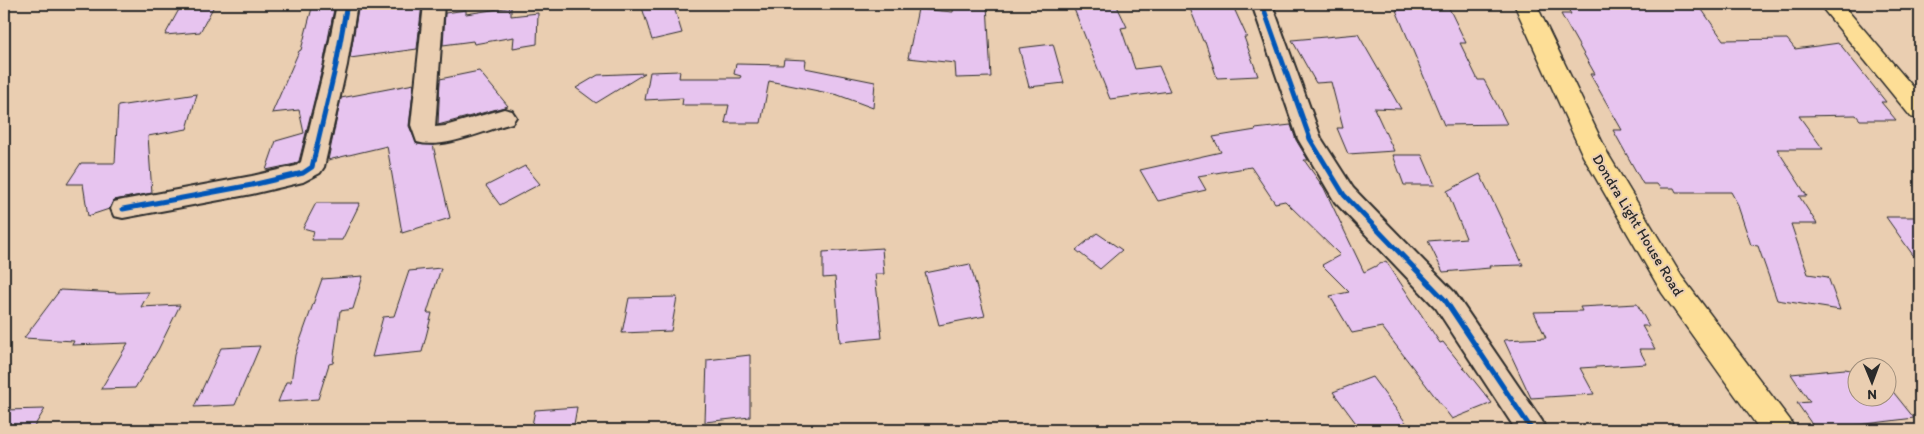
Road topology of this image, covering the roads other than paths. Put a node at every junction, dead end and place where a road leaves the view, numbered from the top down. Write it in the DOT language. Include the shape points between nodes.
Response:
graph roads {
  1 [pos="348,4"];
  2 [pos="434,4"];
  3 [pos="1262,4"];
  4 [pos="1525,4"];
  5 [pos="1830,4"];
  6 [pos="1920,111"];
  7 [pos="504,117"];
  8 [pos="123,209"];
  9 [pos="1532,430"];
  10 [pos="1779,430"];
  1 -- 8 [label="street" via="312,167 303,173 252,185"];
  2 -- 7 [label="street" via="423,125 425,136 445,134"];
  3 -- 9 [label="street" via="1310,140 1344,195 1445,300"];
  4 -- 10 [label="main road, Dondra Light House Road" via="1596,156 1672,286"];
  5 -- 6 [label="main road"];
}
